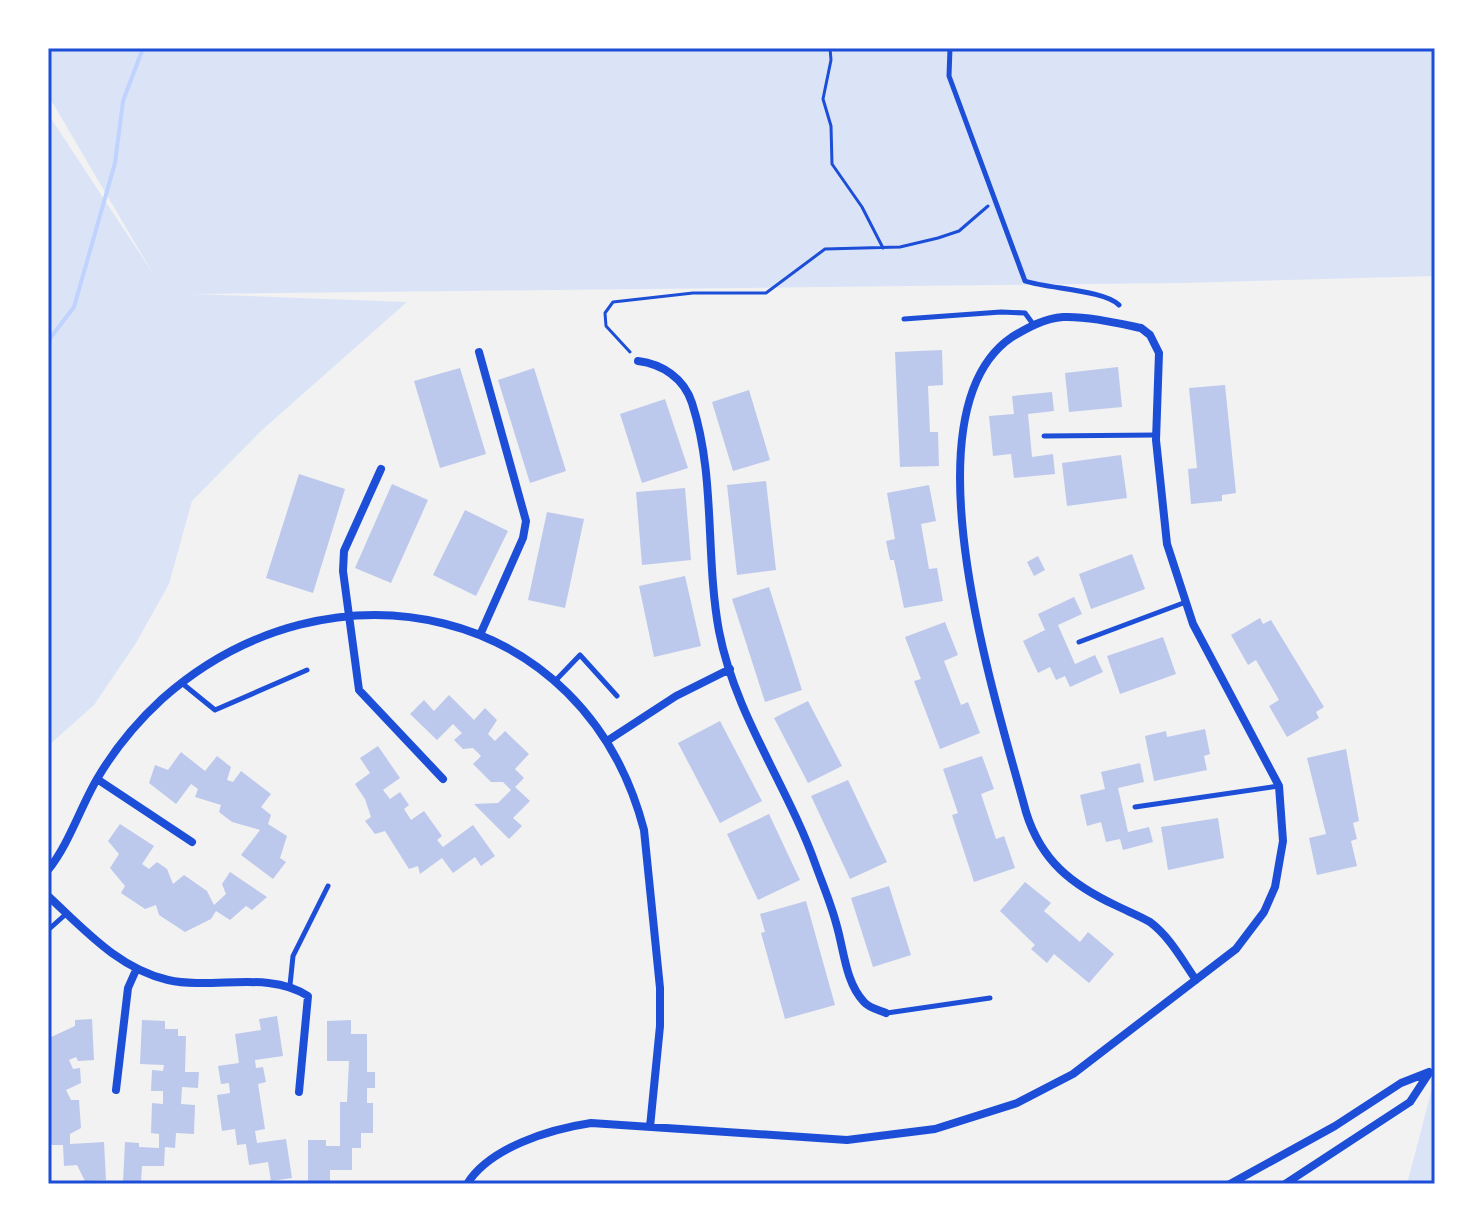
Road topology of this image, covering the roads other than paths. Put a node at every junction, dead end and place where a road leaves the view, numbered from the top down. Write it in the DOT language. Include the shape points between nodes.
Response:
graph roads {
  1 [pos="950,48"];
  2 [pos="1119,305"];
  3 [pos="904,319"];
  4 [pos="1034,325"];
  5 [pos="479,352"];
  6 [pos="638,361"];
  7 [pos="1156,435"];
  8 [pos="1044,436"];
  9 [pos="381,469"];
  10 [pos="1186,602"];
  11 [pos="349,616"];
  12 [pos="480,635"];
  13 [pos="1079,642"];
  14 [pos="730,669"];
  15 [pos="307,670"];
  16 [pos="557,679"];
  17 [pos="182,683"];
  18 [pos="617,696"];
  19 [pos="607,741"];
  20 [pos="97,779"];
  21 [pos="443,779"];
  22 [pos="1279,786"];
  23 [pos="1135,807"];
  24 [pos="192,842"];
  25 [pos="48,870"];
  26 [pos="328,886"];
  27 [pos="48,896"];
  28 [pos="66,913"];
  29 [pos="48,930"];
  30 [pos="136,970"];
  31 [pos="1196,980"];
  32 [pos="290,985"];
  33 [pos="990,998"];
  34 [pos="886,1013"];
  35 [pos="1432,1071"];
  36 [pos="116,1090"];
  37 [pos="299,1092"];
  38 [pos="650,1127"];
  39 [pos="467,1184"];
  40 [pos="1230,1184"];
  41 [pos="1285,1184"];
  1 -- 2 [label="lane" via="949,76 1025,281 1105,297"];
  3 -- 4 [label="lane" via="1025,313"];
  4 -- 7 [label="street" via="1063,317 1146,331 1159,353"];
  4 -- 31 [label="street" via="996,351 967,402 962,521 973,612 1038,842 1077,886 1150,922"];
  5 -- 12 [label="street" via="526,521"];
  6 -- 14 [label="street" via="668,371 692,402 710,485 709,573"];
  7 -- 8 [label="lane"];
  7 -- 10 [label="street" via="1167,544"];
  9 -- 11 [label="street" via="344,551"];
  10 -- 13 [label="lane"];
  10 -- 22 [label="street" via="1209,658"];
  11 -- 12 [label="street" via="418,615"];
  11 -- 17 [label="street" via="273,634"];
  11 -- 21 [label="street" via="359,690"];
  12 -- 16 [label="street" via="518,652"];
  14 -- 19 [label="street"];
  14 -- 34 [label="street" via="747,717 801,822 836,920 851,982 866,1005"];
  15 -- 17 [label="lane" via="215,710"];
  16 -- 18 [label="lane" via="580,655"];
  16 -- 19 [label="street"];
  17 -- 20 [label="street" via="126,737"];
  19 -- 38 [label="street" via="644,830 660,988"];
  20 -- 24 [label="street"];
  20 -- 25 [label="street"];
  22 -- 23 [label="lane"];
  22 -- 31 [label="street" via="1283,841 1275,887 1264,912 1236,949"];
  26 -- 32 [label="lane" via="293,956"];
  27 -- 28 [label="street"];
  28 -- 29 [label="lane"];
  28 -- 30 [label="street"];
  30 -- 32 [label="street" via="171,981"];
  30 -- 36 [label="street" via="128,988"];
  31 -- 38 [label="street" via="1073,1074 1017,1103 935,1129 847,1140"];
  32 -- 37 [label="street" via="308,996"];
  33 -- 34 [label="lane"];
  35 -- 40 [label="street" via="1401,1083"];
  35 -- 41 [label="street" via="1410,1102"];
  38 -- 39 [label="street" via="591,1123 557,1128 519,1142"];
}
